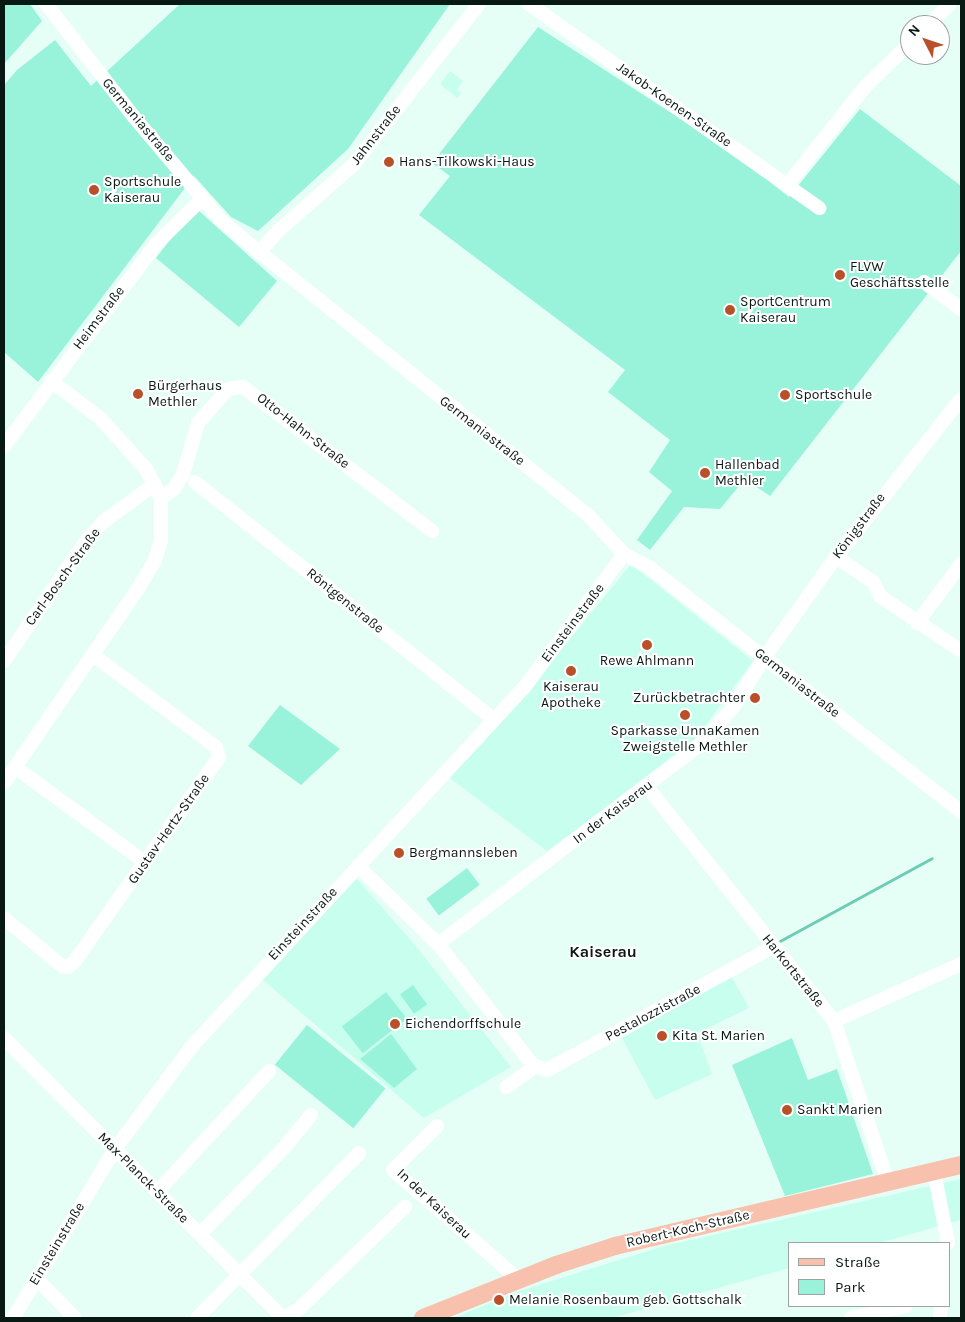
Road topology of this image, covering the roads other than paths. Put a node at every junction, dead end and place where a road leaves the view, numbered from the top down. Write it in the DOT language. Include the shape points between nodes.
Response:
graph roads {
  1 [pos="46,4"];
  2 [pos="479,4"];
  3 [pos="529,4"];
  4 [pos="948,4"];
  5 [pos="938,15"];
  6 [pos="900,52"];
  7 [pos="788,185"];
  8 [pos="203,198"];
  9 [pos="819,208"];
  10 [pos="259,253"];
  11 [pos="924,282"];
  12 [pos="961,309"];
  13 [pos="51,382"];
  14 [pos="961,399"];
  15 [pos="4,446"];
  16 [pos="195,482"];
  17 [pos="155,484"];
  18 [pos="161,498"];
  19 [pos="432,531"];
  20 [pos="624,554"];
  21 [pos="836,557"];
  22 [pos="961,564"];
  23 [pos="917,623"];
  24 [pos="961,650"];
  25 [pos="93,655"];
  26 [pos="764,658"];
  27 [pos="4,661"];
  28 [pos="494,720"];
  29 [pos="15,767"];
  30 [pos="4,783"];
  31 [pos="647,787"];
  32 [pos="961,812"];
  33 [pos="146,862"];
  34 [pos="358,866"];
  35 [pos="4,918"];
  36 [pos="438,944"];
  37 [pos="773,947"];
  38 [pos="961,964"];
  39 [pos="834,1021"];
  40 [pos="4,1038"];
  41 [pos="532,1065"];
  42 [pos="269,1071"];
  43 [pos="506,1087"];
  44 [pos="311,1116"];
  45 [pos="437,1126"];
  46 [pos="115,1149"];
  47 [pos="359,1153"];
  48 [pos="961,1165"];
  49 [pos="934,1172"];
  50 [pos="888,1182"];
  51 [pos="158,1192"];
  52 [pos="405,1208"];
  53 [pos="200,1234"];
  54 [pos="948,1242"];
  55 [pos="240,1276"];
  56 [pos="36,1278"];
  57 [pos="519,1280"];
  58 [pos="903,1307"];
  59 [pos="876,1315"];
  60 [pos="13,1318"];
  61 [pos="75,1318"];
  62 [pos="196,1318"];
  63 [pos="283,1318"];
  64 [pos="423,1318"];
  65 [pos="851,1318"];
  1 -- 8 [label="street, Germaniastraße"];
  2 -- 10 [label="street, Jahnstraße" via="354,164 277,232"];
  3 -- 7 [label="street, Jakob-Koenen-Straße"];
  4 -- 5 [label="street"];
  6 -- 7 [label="street" via="865,86"];
  7 -- 9 [label="street, Jakob-Koenen-Straße"];
  8 -- 10 [label="street, Germaniastraße"];
  8 -- 13 [label="street, Heimstraße" via="157,242"];
  10 -- 20 [label="street, Germaniastraße" via="580,509"];
  11 -- 12 [label="street"];
  13 -- 15 [label="street, Heimstraße"];
  13 -- 17 [label="street" via="120,436"];
  14 -- 21 [label="street, Königstraße"];
  16 -- 28 [label="street, Röntgenstraße"];
  17 -- 18 [label="street"];
  17 -- 27 [label="street, Carl-Bosch-Straße" via="103,522 86,541"];
  18 -- 19 [label="street, Otto-Hahn-Straße" via="174,489 184,474 192,433 198,422 228,389 243,386"];
  18 -- 25 [label="street" via="163,520 155,560"];
  20 -- 26 [label="street, Germaniastraße" via="650,568"];
  20 -- 28 [label="street, Einsteinstraße" via="540,667"];
  21 -- 23 [label="street" via="873,582 880,596"];
  21 -- 26 [label="street, Königstraße"];
  22 -- 23 [label="street"];
  23 -- 24 [label="street"];
  25 -- 29 [label="street"];
  25 -- 33 [label="street, Gustav-Hertz-Straße" via="220,752"];
  26 -- 31 [label="street, In der Kaiserau" via="719,727"];
  26 -- 32 [label="street, Germaniastraße"];
  28 -- 34 [label="street, Einsteinstraße"];
  29 -- 30 [label="street"];
  29 -- 33 [label="street"];
  31 -- 36 [label="street, In der Kaiserau"];
  31 -- 37 [label="street, Harkortstraße"];
  33 -- 35 [label="street, Gustav-Hertz-Straße" via="68,967 62,966"];
  34 -- 36 [label="street"];
  34 -- 46 [label="street, Einsteinstraße" via="222,1011 172,1071"];
  36 -- 41 [label="street"];
  37 -- 39 [label="street, Harkortstraße"];
  37 -- 41 [label="street, Pestalozzistraße" via="547,1070"];
  38 -- 39 [label="street"];
  39 -- 50 [label="street, Harkortstraße"];
  40 -- 46 [label="street, Max-Planck-Straße"];
  41 -- 43 [label="street" via="524,1076"];
  42 -- 51 [label="street"];
  44 -- 53 [label="street"];
  45 -- 57 [label="street, In der Kaiserau" via="393,1170"];
  46 -- 51 [label="street, Max-Planck-Straße"];
  46 -- 56 [label="street, Einsteinstraße"];
  47 -- 55 [label="street"];
  48 -- 49 [label="main road, Robert-Koch-Straße"];
  49 -- 50 [label="main road, Robert-Koch-Straße"];
  49 -- 54 [label="street"];
  50 -- 57 [label="main road, Robert-Koch-Straße" via="615,1246"];
  51 -- 53 [label="street, Max-Planck-Straße"];
  52 -- 63 [label="street" via="300,1308"];
  53 -- 55 [label="street, Max-Planck-Straße"];
  55 -- 62 [label="street"];
  55 -- 63 [label="street, Max-Planck-Straße"];
  56 -- 60 [label="street, Einsteinstraße"];
  56 -- 61 [label="street"];
  57 -- 64 [label="main road, Robert-Koch-Straße"];
  58 -- 59 [label="street"];
  59 -- 65 [label="street"];
}
